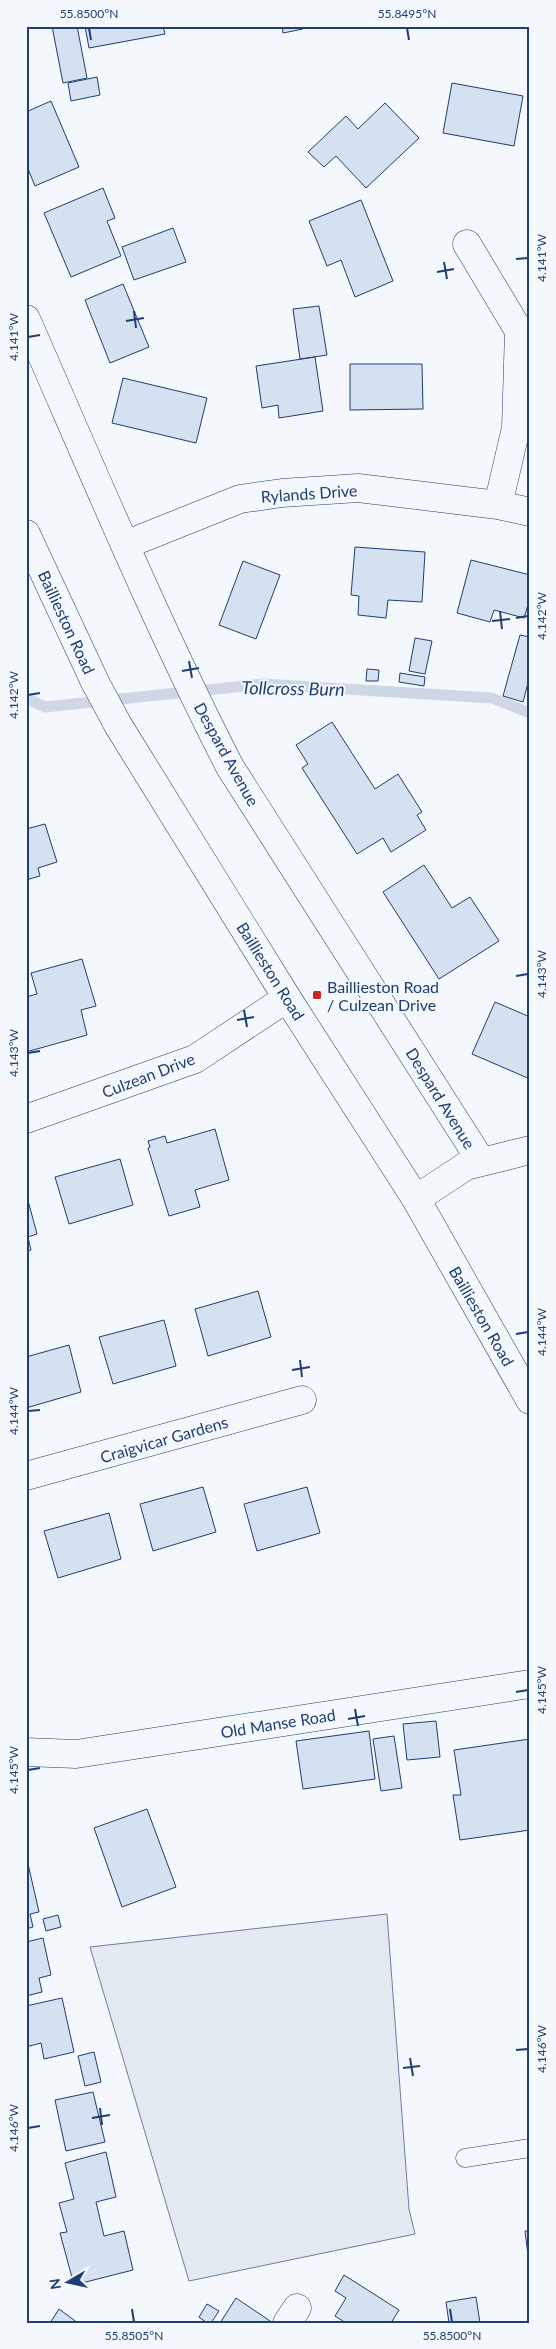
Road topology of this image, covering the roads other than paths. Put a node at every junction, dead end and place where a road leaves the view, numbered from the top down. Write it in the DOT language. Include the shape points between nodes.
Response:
graph roads {
  1 [pos="467,244"];
  2 [pos="26,319"];
  3 [pos="498,505"];
  4 [pos="530,512"];
  5 [pos="26,534"];
  6 [pos="125,544"];
  7 [pos="287,998"];
  8 [pos="26,1119"];
  9 [pos="530,1150"];
  10 [pos="481,1161"];
  11 [pos="416,1199"];
  12 [pos="302,1400"];
  13 [pos="530,1400"];
  14 [pos="26,1476"];
  15 [pos="530,1684"];
  16 [pos="26,1752"];
  17 [pos="530,2148"];
  18 [pos="465,2158"];
  1 -- 3 [label="street" via="520,331 516,428"];
  2 -- 6 [label="street, Despard Avenue"];
  3 -- 4 [label="street, Rylands Drive"];
  3 -- 6 [label="street, Rylands Drive" via="358,488 282,493 240,499"];
  5 -- 7 [label="street, Baillieston Road" via="118,726"];
  6 -- 10 [label="street, Despard Avenue" via="230,767"];
  7 -- 8 [label="street, Culzean Drive" via="195,1059"];
  7 -- 11 [label="street, Baillieston Road"];
  9 -- 10 [label="street"];
  10 -- 11 [label="street" via="466,1166"];
  11 -- 13 [label="street, Baillieston Road"];
  12 -- 14 [label="street, Craigvicar Gardens"];
  15 -- 16 [label="street, Old Manse Road" via="76,1754"];
  17 -- 18 [label="lane"];
}
